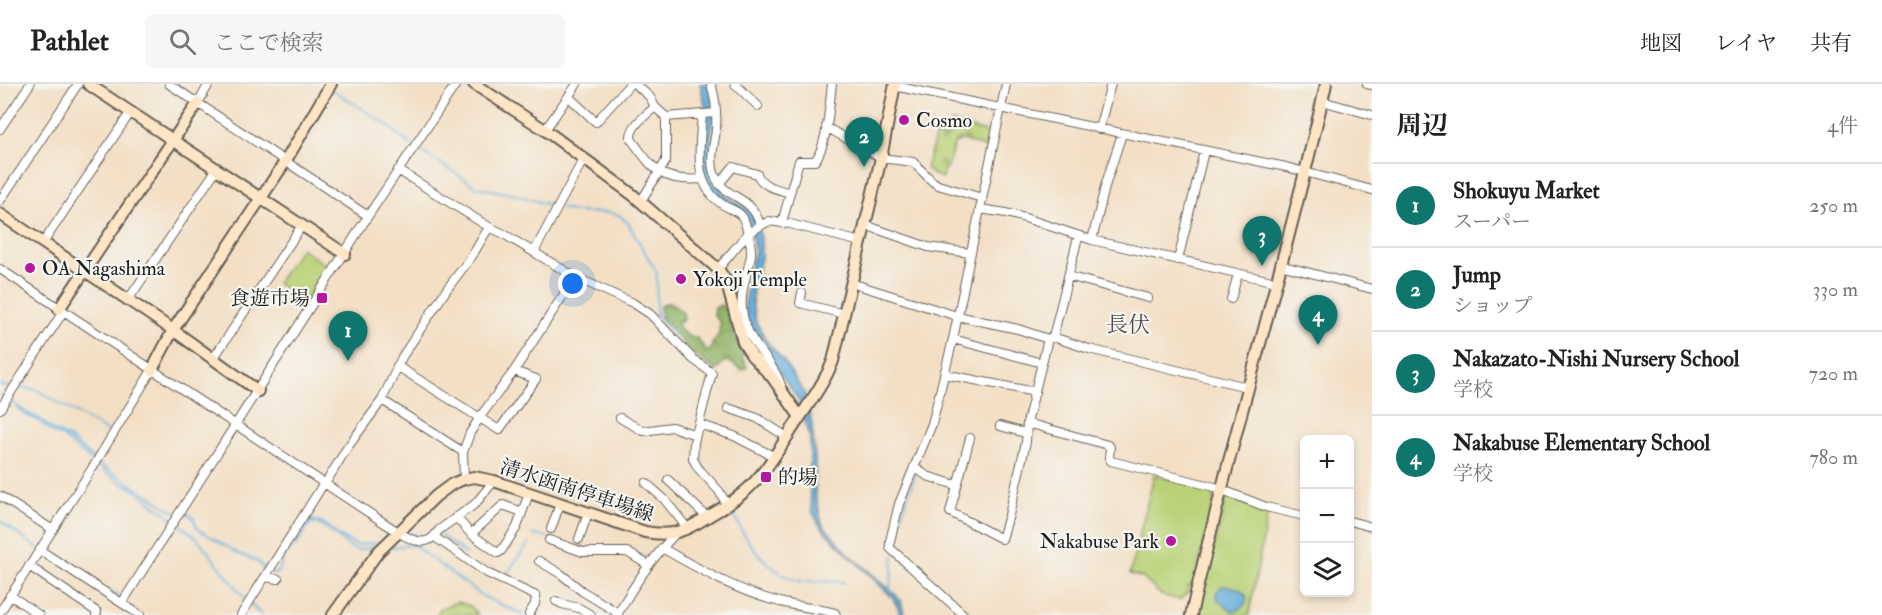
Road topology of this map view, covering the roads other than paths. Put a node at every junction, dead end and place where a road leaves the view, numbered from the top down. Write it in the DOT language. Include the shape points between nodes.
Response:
graph roads {
  1 [pos="30,84"];
  2 [pos="78,84"];
  3 [pos="88,84"];
  4 [pos="169,84"];
  5 [pos="209,84"];
  6 [pos="331,84"];
  7 [pos="456,84"];
  8 [pos="474,84"];
  9 [pos="577,84"];
  10 [pos="630,84"];
  11 [pos="635,84"];
  12 [pos="711,84"];
  13 [pos="735,84"];
  14 [pos="832,84"];
  15 [pos="1006,84"];
  16 [pos="1111,84"];
  17 [pos="1326,84"];
  18 [pos="1366,84"];
  19 [pos="894,85"];
  20 [pos="1372,85"];
  21 [pos="569,97"];
  22 [pos="1322,101"];
  23 [pos="198,103"];
  24 [pos="758,106"];
  25 [pos="655,107"];
  26 [pos="998,107"];
  27 [pos="130,113"];
  28 [pos="716,113"];
  29 [pos="702,114"];
  30 [pos="1372,115"];
  31 [pos="666,117"];
  32 [pos="826,127"];
  33 [pos="0,129"];
  34 [pos="1099,129"];
  35 [pos="545,130"];
  36 [pos="1122,134"];
  37 [pos="173,141"];
  38 [pos="1204,151"];
  39 [pos="584,158"];
  40 [pos="881,158"];
  41 [pos="285,162"];
  42 [pos="216,170"];
  43 [pos="398,170"];
  44 [pos="659,172"];
  45 [pos="1306,172"];
  46 [pos="702,180"];
  47 [pos="719,184"];
  48 [pos="1372,190"];
  49 [pos="790,193"];
  50 [pos="979,197"];
  51 [pos="260,200"];
  52 [pos="0,201"];
  53 [pos="640,201"];
  54 [pos="980,209"];
  55 [pos="0,214"];
  56 [pos="368,216"];
  57 [pos="782,223"];
  58 [pos="760,225"];
  59 [pos="865,225"];
  60 [pos="301,227"];
  61 [pos="489,227"];
  62 [pos="748,233"];
  63 [pos="1078,237"];
  64 [pos="1092,240"];
  65 [pos="861,242"];
  66 [pos="43,243"];
  67 [pos="534,252"];
  68 [pos="966,252"];
  69 [pos="345,254"];
  70 [pos="1178,260"];
  71 [pos="1280,265"];
  72 [pos="0,269"];
  73 [pos="718,269"];
  74 [pos="85,271"];
  75 [pos="1238,274"];
  76 [pos="1068,276"];
  77 [pos="574,277"];
  78 [pos="1276,282"];
  79 [pos="851,283"];
  80 [pos="1372,289"];
  81 [pos="802,293"];
  82 [pos="1148,298"];
  83 [pos="1232,299"];
  84 [pos="128,300"];
  85 [pos="61,310"];
  86 [pos="844,314"];
  87 [pos="957,316"];
  88 [pos="173,330"];
  89 [pos="1051,338"];
  90 [pos="953,339"];
  91 [pos="213,359"];
  92 [pos="1042,363"];
  93 [pos="397,366"];
  94 [pos="152,370"];
  95 [pos="514,371"];
  96 [pos="944,374"];
  97 [pos="1247,387"];
  98 [pos="258,391"];
  99 [pos="784,392"];
  100 [pos="1035,392"];
  101 [pos="382,400"];
  102 [pos="729,408"];
  103 [pos="0,409"];
  104 [pos="801,416"];
  105 [pos="480,417"];
  106 [pos="620,418"];
  107 [pos="1027,423"];
  108 [pos="699,424"];
  109 [pos="236,425"];
  110 [pos="1000,426"];
  111 [pos="1025,433"];
  112 [pos="696,435"];
  113 [pos="787,437"];
  114 [pos="970,438"];
  115 [pos="463,452"];
  116 [pos="773,456"];
  117 [pos="914,467"];
  118 [pos="464,478"];
  119 [pos="668,480"];
  120 [pos="494,481"];
  121 [pos="325,483"];
  122 [pos="646,483"];
  123 [pos="956,485"];
  124 [pos="1221,490"];
  125 [pos="529,493"];
  126 [pos="0,496"];
  127 [pos="560,504"];
  128 [pos="727,505"];
  129 [pos="522,512"];
  130 [pos="588,513"];
  131 [pos="1300,515"];
  132 [pos="456,517"];
  133 [pos="707,517"];
  134 [pos="1354,522"];
  135 [pos="1372,527"];
  136 [pos="551,529"];
  137 [pos="688,529"];
  138 [pos="53,530"];
  139 [pos="398,532"];
  140 [pos="471,534"];
  141 [pos="675,534"];
  142 [pos="433,537"];
  143 [pos="579,539"];
  144 [pos="549,540"];
  145 [pos="662,548"];
  146 [pos="40,550"];
  147 [pos="539,561"];
  148 [pos="648,565"];
  149 [pos="29,566"];
  150 [pos="266,577"];
  151 [pos="278,579"];
  152 [pos="10,596"];
  153 [pos="556,601"];
  154 [pos="122,603"];
  155 [pos="0,612"];
  156 [pos="529,614"];
  157 [pos="618,614"];
  158 [pos="39,615"];
  159 [pos="96,615"];
  160 [pos="140,615"];
  161 [pos="241,615"];
  162 [pos="333,615"];
  163 [pos="591,615"];
  164 [pos="836,615"];
  165 [pos="964,615"];
  166 [pos="1191,615"];
  1 -- 33 [label="street"];
  2 -- 52 [label="street"];
  3 -- 27 [label="street"];
  4 -- 23 [label="street"];
  5 -- 23 [label="street"];
  6 -- 41 [label="street"];
  7 -- 43 [label="street"];
  8 -- 35 [label="street"];
  9 -- 21 [label="street"];
  10 -- 21 [label="street" via="596,122"];
  11 -- 25 [label="street"];
  12 -- 28 [label="street"];
  13 -- 24 [label="street"];
  14 -- 32 [label="street"];
  15 -- 26 [label="street"];
  16 -- 34 [label="street"];
  17 -- 22 [label="street"];
  18 -- 20 [label="street"];
  19 -- 26 [label="street"];
  19 -- 40 [label="street, 清水函南停車場線"];
  21 -- 35 [label="street"];
  22 -- 30 [label="street"];
  22 -- 45 [label="street"];
  23 -- 37 [label="street"];
  23 -- 41 [label="street"];
  25 -- 31 [label="street"];
  25 -- 44 [label="street" via="636,124 630,137"];
  26 -- 34 [label="street"];
  26 -- 50 [label="street"];
  27 -- 37 [label="street"];
  27 -- 66 [label="street"];
  28 -- 29 [label="street"];
  28 -- 47 [label="street" via="713,162"];
  29 -- 31 [label="street"];
  29 -- 46 [label="street"];
  31 -- 44 [label="street" via="666,161"];
  32 -- 40 [label="street"];
  32 -- 49 [label="street" via="817,159 799,161"];
  34 -- 36 [label="street"];
  35 -- 39 [label="street"];
  36 -- 38 [label="street"];
  36 -- 64 [label="street"];
  37 -- 42 [label="street"];
  37 -- 74 [label="street"];
  38 -- 45 [label="street"];
  38 -- 70 [label="street"];
  39 -- 53 [label="street"];
  39 -- 67 [label="street"];
  40 -- 50 [label="street" via="914,162 938,185"];
  40 -- 59 [label="street, 清水函南停車場線"];
  41 -- 51 [label="street"];
  41 -- 56 [label="street"];
  42 -- 51 [label="street"];
  42 -- 84 [label="street"];
  43 -- 56 [label="street"];
  43 -- 61 [label="street"];
  44 -- 46 [label="street" via="683,180"];
  44 -- 53 [label="street"];
  45 -- 48 [label="street"];
  45 -- 71 [label="street"];
  46 -- 62 [label="street" via="714,198 741,214"];
  47 -- 49 [label="street" via="733,167 757,174 761,182"];
  47 -- 58 [label="street" via="752,207"];
  49 -- 57 [label="street"];
  50 -- 54 [label="street"];
  51 -- 60 [label="street"];
  51 -- 88 [label="street"];
  53 -- 73 [label="street"];
  54 -- 63 [label="street" via="1025,218"];
  54 -- 68 [label="street"];
  55 -- 66 [label="street"];
  56 -- 69 [label="street"];
  57 -- 58 [label="street" via="769,221"];
  57 -- 65 [label="street"];
  58 -- 62 [label="street"];
  59 -- 65 [label="street, 清水函南停車場線"];
  59 -- 68 [label="street" via="928,247"];
  60 -- 69 [label="street"];
  60 -- 91 [label="street"];
  61 -- 67 [label="street"];
  61 -- 93 [label="street"];
  62 -- 73 [label="street"];
  62 -- 99 [label="street" via="751,255 742,297 745,325 777,373"];
  63 -- 64 [label="street"];
  63 -- 76 [label="street"];
  64 -- 70 [label="street"];
  65 -- 79 [label="street, 清水函南停車場線"];
  66 -- 74 [label="street"];
  67 -- 77 [label="street"];
  68 -- 87 [label="street"];
  69 -- 98 [label="street"];
  70 -- 75 [label="street"];
  71 -- 78 [label="street"];
  71 -- 80 [label="street"];
  72 -- 85 [label="street"];
  73 -- 99 [label="street" via="726,281 743,342"];
  74 -- 84 [label="street"];
  74 -- 85 [label="street"];
  75 -- 78 [label="street"];
  75 -- 83 [label="street"];
  76 -- 82 [label="street"];
  76 -- 89 [label="street"];
  77 -- 95 [label="street"];
  77 -- 108 [label="street" via="650,314 712,374"];
  78 -- 97 [label="street"];
  79 -- 86 [label="street, 清水函南停車場線"];
  79 -- 87 [label="street"];
  81 -- 86 [label="street" via="800,303"];
  84 -- 88 [label="street"];
  85 -- 94 [label="street"];
  85 -- 103 [label="street"];
  86 -- 104 [label="street, 清水函南停車場線" via="828,373"];
  87 -- 89 [label="street"];
  87 -- 90 [label="street"];
  88 -- 91 [label="street"];
  88 -- 94 [label="street"];
  89 -- 92 [label="street"];
  89 -- 97 [label="street"];
  90 -- 92 [label="street"];
  90 -- 96 [label="street"];
  91 -- 98 [label="street"];
  92 -- 100 [label="street"];
  93 -- 101 [label="street"];
  93 -- 105 [label="street"];
  94 -- 109 [label="street"];
  94 -- 138 [label="street"];
  95 -- 105 [label="street"];
  95 -- 105 [label="street" via="536,379 500,430"];
  96 -- 100 [label="street"];
  96 -- 117 [label="street" via="932,424"];
  97 -- 124 [label="street"];
  98 -- 109 [label="street"];
  99 -- 104 [label="street"];
  100 -- 107 [label="street"];
  101 -- 115 [label="street"];
  101 -- 121 [label="street"];
  102 -- 113 [label="street" via="758,418"];
  104 -- 113 [label="street, 清水函南停車場線"];
  105 -- 115 [label="street"];
  106 -- 112 [label="street" via="643,431 672,427"];
  107 -- 111 [label="street"];
  107 -- 124 [label="street" via="1108,445 1111,462"];
  108 -- 112 [label="street"];
  108 -- 116 [label="street" via="734,435"];
  109 -- 121 [label="street"];
  109 -- 154 [label="street"];
  110 -- 111 [label="street"];
  111 -- 123 [label="street" via="1002,538 950,512"];
  112 -- 128 [label="street" via="694,462"];
  113 -- 116 [label="street, 清水函南停車場線"];
  114 -- 123 [label="street"];
  115 -- 118 [label="street"];
  116 -- 128 [label="street, 清水函南停車場線" via="751,485"];
  117 -- 123 [label="street" via="927,476"];
  117 -- 165 [label="street" via="899,504 890,548"];
  118 -- 120 [label="street, 清水函南停車場線"];
  118 -- 139 [label="street" via="436,496"];
  119 -- 133 [label="street"];
  120 -- 125 [label="street, 清水函南停車場線"];
  120 -- 132 [label="street" via="475,504"];
  121 -- 139 [label="street"];
  121 -- 150 [label="street"];
  122 -- 137 [label="street"];
  124 -- 131 [label="street"];
  124 -- 166 [label="street"];
  125 -- 127 [label="street, 清水函南停車場線"];
  125 -- 129 [label="street"];
  126 -- 138 [label="street"];
  127 -- 130 [label="street, 清水函南停車場線"];
  127 -- 136 [label="street"];
  128 -- 133 [label="street, 清水函南停車場線"];
  129 -- 140 [label="street" via="503,505"];
  129 -- 140 [label="street" via="517,527 498,553"];
  130 -- 141 [label="street, 清水函南停車場線" via="645,532"];
  130 -- 143 [label="street"];
  132 -- 140 [label="street"];
  132 -- 142 [label="street"];
  133 -- 137 [label="street, 清水函南停車場線"];
  134 -- 135 [label="street"];
  137 -- 141 [label="street, 清水函南停車場線"];
  138 -- 146 [label="street"];
  139 -- 142 [label="street" via="420,542"];
  139 -- 162 [label="street" via="378,552"];
  141 -- 145 [label="street"];
  142 -- 156 [label="street" via="487,573 536,596"];
  144 -- 148 [label="street" via="583,552 627,552"];
  145 -- 148 [label="street"];
  145 -- 164 [label="street" via="752,593"];
  146 -- 149 [label="street"];
  146 -- 154 [label="street"];
  147 -- 157 [label="street"];
  148 -- 157 [label="street"];
  149 -- 152 [label="street"];
  149 -- 159 [label="street" via="98,612"];
  150 -- 151 [label="street"];
  150 -- 161 [label="street"];
  152 -- 155 [label="street"];
  152 -- 158 [label="street"];
  153 -- 163 [label="street"];
  154 -- 160 [label="street"];
}
